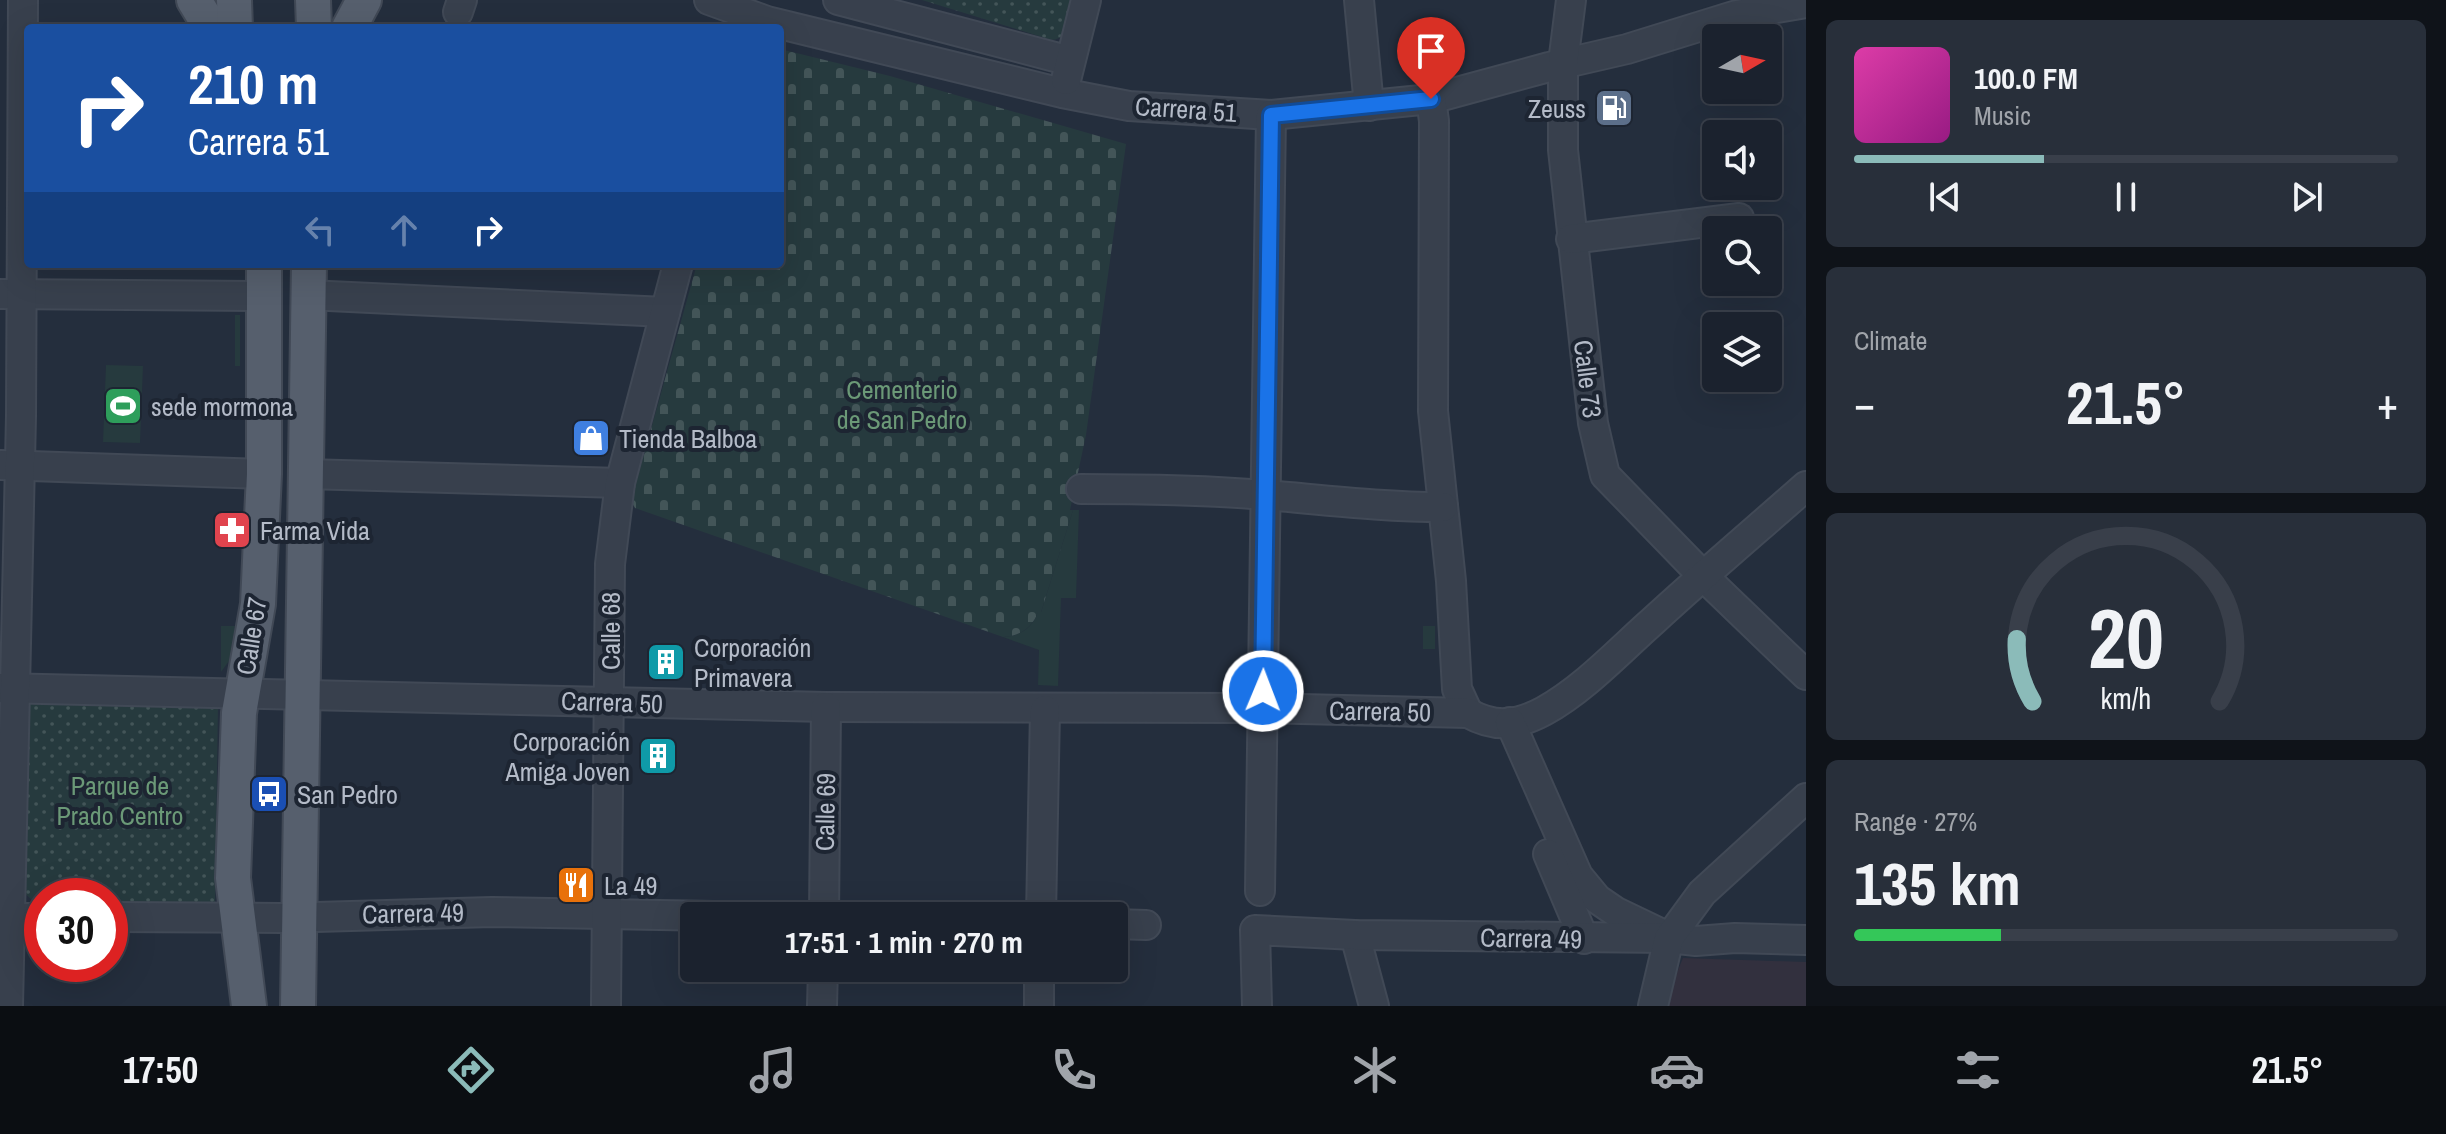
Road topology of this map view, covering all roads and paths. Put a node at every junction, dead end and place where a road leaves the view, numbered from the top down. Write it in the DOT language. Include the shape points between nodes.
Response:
graph roads {
  1 [pos="23,0"];
  2 [pos="194,0"];
  3 [pos="234,0"];
  4 [pos="313,0"];
  5 [pos="364,0"];
  6 [pos="709,0"];
  7 [pos="838,0"];
  8 [pos="1086,0"];
  9 [pos="1359,0"];
  10 [pos="1571,0"];
  11 [pos="1806,3"];
  12 [pos="749,14"];
  13 [pos="209,24"];
  14 [pos="235,24"];
  15 [pos="314,24"];
  16 [pos="351,24"];
  17 [pos="1070,61"];
  18 [pos="1563,63"];
  19 [pos="17,93"];
  20 [pos="1062,93"];
  21 [pos="1431,99"];
  22 [pos="1369,106"];
  23 [pos="1271,115"];
  24 [pos="1702,223"];
  25 [pos="1571,239"];
  26 [pos="677,268"];
  27 [pos="264,280"];
  28 [pos="309,280"];
  29 [pos="11,294"];
  30 [pos="665,312"];
  31 [pos="10,466"];
  32 [pos="264,474"];
  33 [pos="306,474"];
  34 [pos="620,483"];
  35 [pos="1806,486"];
  36 [pos="1081,489"];
  37 [pos="1265,495"];
  38 [pos="1443,507"];
  39 [pos="1703,576"];
  40 [pos="1806,675"];
  41 [pos="8,688"];
  42 [pos="242,693"];
  43 [pos="302,693"];
  44 [pos="609,702"];
  45 [pos="826,707"];
  46 [pos="1263,708"];
  47 [pos="1045,710"];
  48 [pos="1488,719"];
  49 [pos="1806,798"];
  50 [pos="1260,891"];
  51 [pos="824,902"];
  52 [pos="1041,902"];
  53 [pos="606,914"];
  54 [pos="680,915"];
  55 [pos="299,916"];
  56 [pos="128,917"];
  57 [pos="237,917"];
  58 [pos="5,918"];
  59 [pos="1128,924"];
  60 [pos="1146,925"];
  61 [pos="1355,935"];
  62 [pos="1669,938"];
  63 [pos="1584,939"];
  64 [pos="1806,940"];
  65 [pos="823,982"];
  66 [pos="1039,982"];
  67 [pos="8,1006"];
  68 [pos="249,1006"];
  69 [pos="298,1006"];
  70 [pos="606,1006"];
  71 [pos="822,1006"];
  72 [pos="1039,1006"];
  73 [pos="1257,1006"];
  74 [pos="1374,1006"];
  75 [pos="1653,1006"];
  1 -- 19 [label="street"];
  2 -- 13 [label="main road"];
  3 -- 14 [label="main road"];
  4 -- 15 [label="main road"];
  5 -- 16 [label="main road"];
  6 -- 12 [label="street, Carrera 51"];
  7 -- 17 [label="street"];
  8 -- 17 [label="street"];
  9 -- 22 [label="street"];
  10 -- 18 [label="street, Calle 73"];
  11 -- 18 [label="street, Carrera 51" via="1737,15"];
  12 -- 20 [label="street, Carrera 51"];
  17 -- 20 [label="street"];
  18 -- 21 [label="street, Carrera 51"];
  18 -- 25 [label="street, Calle 73"];
  19 -- 29 [label="street"];
  20 -- 23 [label="street, Carrera 51" via="1129,106"];
  21 -- 22 [label="street, Carrera 51"];
  21 -- 38 [label="street" via="1433,411"];
  22 -- 23 [label="street, Carrera 51"];
  23 -- 37 [label="street"];
  24 -- 25 [label="street"];
  25 -- 39 [label="street, Calle 73" via="1593,423 1605,475"];
  26 -- 30 [label="street, Calle 68"];
  27 -- 29 [label="street"];
  27 -- 32 [label="main road, Calle 67"];
  28 -- 30 [label="street"];
  28 -- 33 [label="main road, Calle 67"];
  29 -- 31 [label="street"];
  30 -- 34 [label="street, Calle 68"];
  31 -- 32 [label="street"];
  31 -- 41 [label="street"];
  32 -- 42 [label="main road, Calle 67" via="256,623"];
  33 -- 34 [label="street"];
  33 -- 43 [label="main road, Calle 67"];
  34 -- 44 [label="street, Calle 68" via="610,564"];
  35 -- 39 [label="street"];
  36 -- 37 [label="street"];
  37 -- 38 [label="street"];
  37 -- 46 [label="street"];
  38 -- 48 [label="street" via="1457,689"];
  39 -- 40 [label="street, Calle 73"];
  39 -- 48 [label="street" via="1598,671 1544,711"];
  41 -- 42 [label="street, Carrera 50"];
  41 -- 58 [label="street"];
  42 -- 43 [label="street, Carrera 50"];
  42 -- 57 [label="main road, Calle 67" via="236,742"];
  43 -- 44 [label="street, Carrera 50"];
  43 -- 55 [label="main road, Calle 67"];
  44 -- 45 [label="street, Carrera 50"];
  44 -- 53 [label="street, Calle 68"];
  45 -- 47 [label="street, Carrera 50"];
  45 -- 51 [label="street, Calle 69"];
  46 -- 47 [label="street, Carrera 50"];
  46 -- 48 [label="street, Carrera 50"];
  46 -- 50 [label="street"];
  47 -- 52 [label="street"];
  48 -- 62 [label="street" via="1590,892 1616,912"];
  48 -- 63 [label="street"];
  49 -- 62 [label="street" via="1702,893"];
  53 -- 54 [label="street, Carrera 49"];
  53 -- 55 [label="street, Carrera 49"];
  53 -- 70 [label="street, Calle 68"];
  55 -- 57 [label="street, Carrera 49"];
  55 -- 69 [label="main road, Calle 67"];
  56 -- 57 [label="street, Carrera 49"];
  57 -- 68 [label="main road, Calle 67"];
  58 -- 67 [label="street"];
  59 -- 60 [label="street"];
  61 -- 63 [label="street, Carrera 49"];
  61 -- 73 [label="street, Carrera 49" via="1255,930"];
  61 -- 74 [label="street"];
  62 -- 63 [label="street, Carrera 49"];
  62 -- 64 [label="street, Carrera 49"];
  62 -- 75 [label="street"];
  65 -- 71 [label="street"];
  66 -- 72 [label="street"];
}
